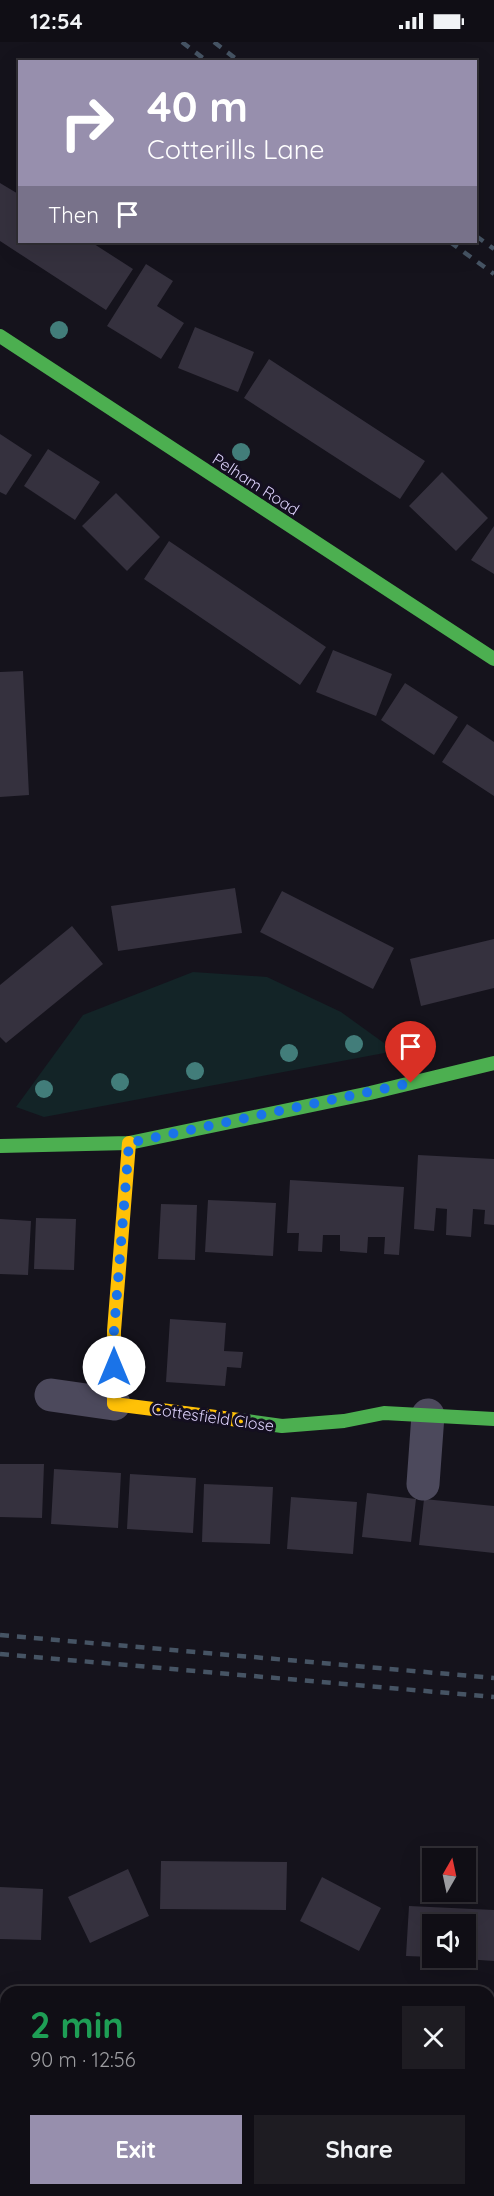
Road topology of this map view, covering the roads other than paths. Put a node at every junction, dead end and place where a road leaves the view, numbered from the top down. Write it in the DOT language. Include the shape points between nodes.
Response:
graph roads {
  1 [pos="0,336"];
  2 [pos="494,659"];
  3 [pos="494,1063"];
  4 [pos="129,1143"];
  5 [pos="0,1146"];
  6 [pos="51,1395"];
  7 [pos="114,1404"];
  8 [pos="428,1415"];
  9 [pos="494,1419"];
  10 [pos="423,1484"];
  1 -- 2 [label="street, Pelham Road"];
  3 -- 4 [label="street"];
  4 -- 5 [label="street"];
  4 -- 7 [label="street" via="114,1331"];
  6 -- 7 [label="street"];
  7 -- 8 [label="street, Cottesfield Close" via="282,1426 384,1413"];
  8 -- 9 [label="street, Cottesfield Close"];
  8 -- 10 [label="street"];
}
